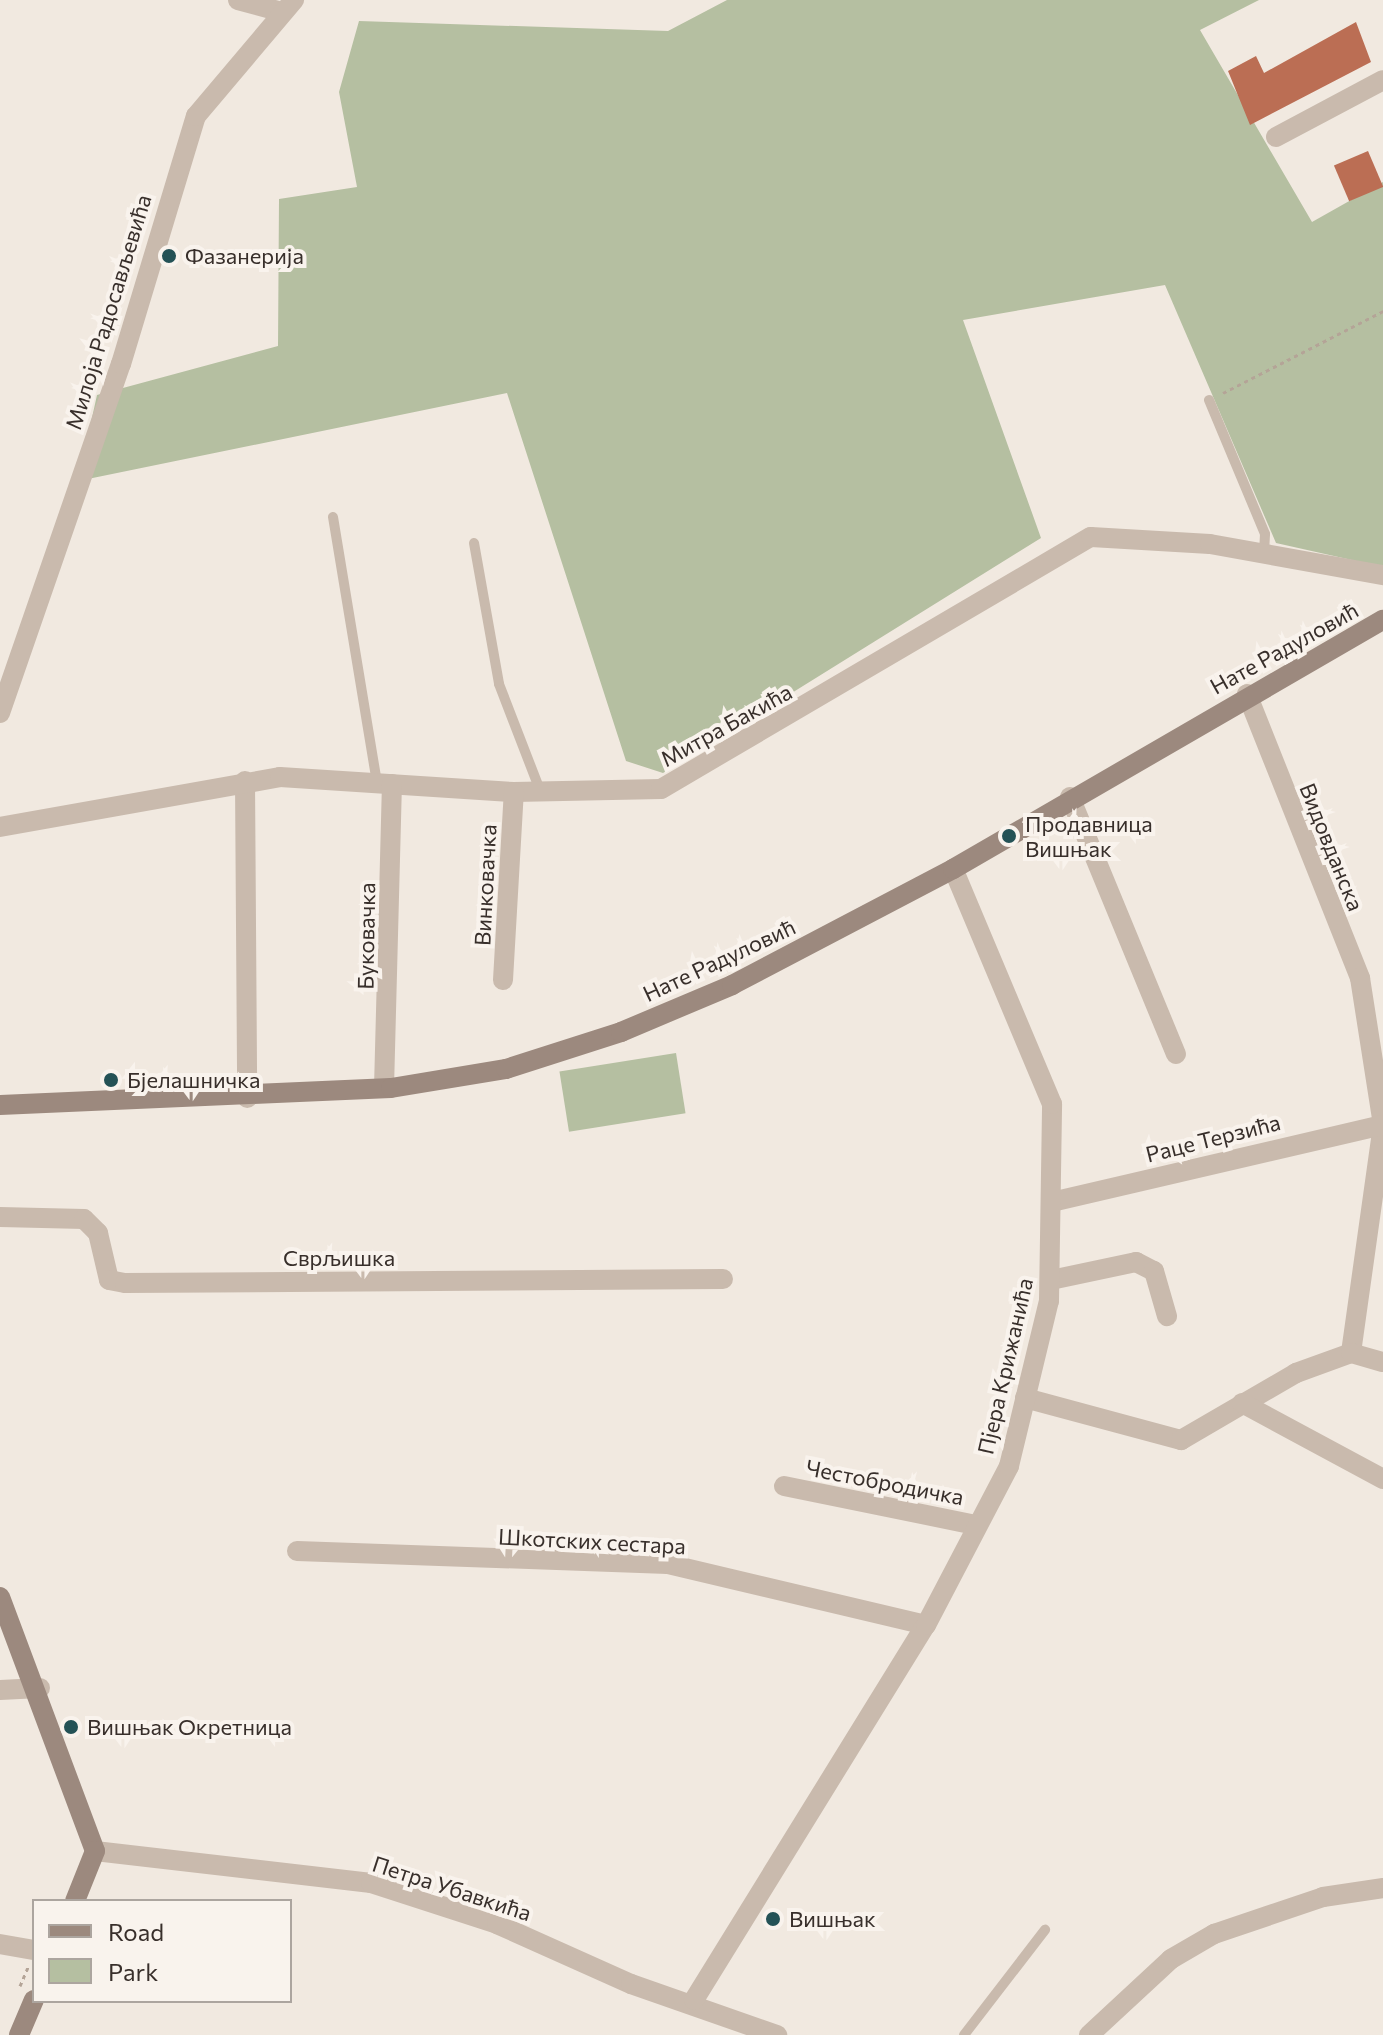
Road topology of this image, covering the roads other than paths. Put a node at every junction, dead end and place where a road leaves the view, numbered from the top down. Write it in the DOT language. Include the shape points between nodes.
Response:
graph roads {
  1 [pos="238,0"];
  2 [pos="288,6"];
  3 [pos="1383,80"];
  4 [pos="1276,137"];
  5 [pos="1209,400"];
  6 [pos="333,517"];
  7 [pos="474,543"];
  8 [pos="1264,557"];
  9 [pos="1383,575"];
  10 [pos="1383,620"];
  11 [pos="1247,694"];
  12 [pos="0,713"];
  13 [pos="245,781"];
  14 [pos="385,784"];
  15 [pos="514,792"];
  16 [pos="541,793"];
  17 [pos="1070,797"];
  18 [pos="0,827"];
  19 [pos="953,869"];
  20 [pos="503,980"];
  21 [pos="1176,1054"];
  22 [pos="384,1088"];
  23 [pos="247,1098"];
  24 [pos="0,1105"];
  25 [pos="1383,1125"];
  26 [pos="1056,1201"];
  27 [pos="0,1217"];
  28 [pos="723,1279"];
  29 [pos="1051,1280"];
  30 [pos="1167,1316"];
  31 [pos="1351,1353"];
  32 [pos="1383,1362"];
  33 [pos="1025,1398"];
  34 [pos="1242,1403"];
  35 [pos="1383,1479"];
  36 [pos="784,1486"];
  37 [pos="976,1525"];
  38 [pos="297,1551"];
  39 [pos="0,1597"];
  40 [pos="926,1625"];
  41 [pos="40,1688"];
  42 [pos="0,1690"];
  43 [pos="95,1851"];
  44 [pos="1383,1888"];
  45 [pos="76,1899"];
  46 [pos="1045,1930"];
  47 [pos="0,1944"];
  48 [pos="32,1950"];
  49 [pos="694,2000"];
  50 [pos="33,2003"];
  51 [pos="19,2035"];
  52 [pos="777,2035"];
  53 [pos="964,2035"];
  54 [pos="1089,2035"];
  1 -- 2 [label="street"];
  2 -- 12 [label="street, Милоја Радосављевића" via="196,116 121,364"];
  3 -- 4 [label="street"];
  5 -- 8 [label="lane" via="1265,534"];
  6 -- 14 [label="lane"];
  7 -- 16 [label="lane" via="499,684"];
  8 -- 9 [label="street, Митра Бакића"];
  8 -- 16 [label="street, Митра Бакића" via="1210,544 1091,537 661,789"];
  10 -- 11 [label="street, Нате Радуловић"];
  11 -- 17 [label="street, Нате Радуловић"];
  11 -- 25 [label="street, Видовданска" via="1360,978"];
  13 -- 14 [label="street, Митра Бакића"];
  13 -- 18 [label="street, Митра Бакића"];
  13 -- 23 [label="street"];
  14 -- 15 [label="street, Митра Бакића"];
  14 -- 22 [label="street, Буковачка"];
  15 -- 16 [label="street, Митра Бакића"];
  15 -- 20 [label="street, Винковачка"];
  17 -- 19 [label="street, Нате Радуловић"];
  17 -- 21 [label="street"];
  19 -- 22 [label="street, Нате Радуловић" via="732,985 621,1032 506,1069"];
  19 -- 26 [label="street, Пјера Крижанића" via="1052,1104"];
  22 -- 23 [label="street, Нате Радуловић"];
  23 -- 24 [label="street, Нате Радуловић"];
  25 -- 26 [label="street, Раце Терзића"];
  25 -- 31 [label="street, Видовданска"];
  26 -- 29 [label="street, Пјера Крижанића"];
  27 -- 28 [label="street, Сврљишка" via="84,1219 98,1233 109,1280 125,1283"];
  29 -- 30 [label="street" via="1136,1262 1154,1271"];
  29 -- 33 [label="street, Пјера Крижанића"];
  31 -- 32 [label="street"];
  31 -- 34 [label="street" via="1296,1373"];
  33 -- 34 [label="street" via="1181,1440"];
  33 -- 37 [label="street, Пјера Крижанића" via="1009,1466"];
  34 -- 35 [label="street"];
  36 -- 37 [label="street, Честобродичка"];
  37 -- 40 [label="street, Пјера Крижанића"];
  38 -- 40 [label="street, Шкотских сестара" via="668,1564"];
  39 -- 41 [label="street"];
  40 -- 49 [label="street, Пјера Крижанића"];
  41 -- 42 [label="street"];
  41 -- 43 [label="street"];
  43 -- 45 [label="street"];
  43 -- 49 [label="street, Петра Убавкића" via="371,1883 497,1924 631,1984"];
  44 -- 54 [label="street" via="1323,1897 1214,1934 1171,1959"];
  46 -- 53 [label="lane"];
  47 -- 48 [label="street"];
  49 -- 52 [label="street, Петра Убавкића"];
  50 -- 51 [label="street"];
}
